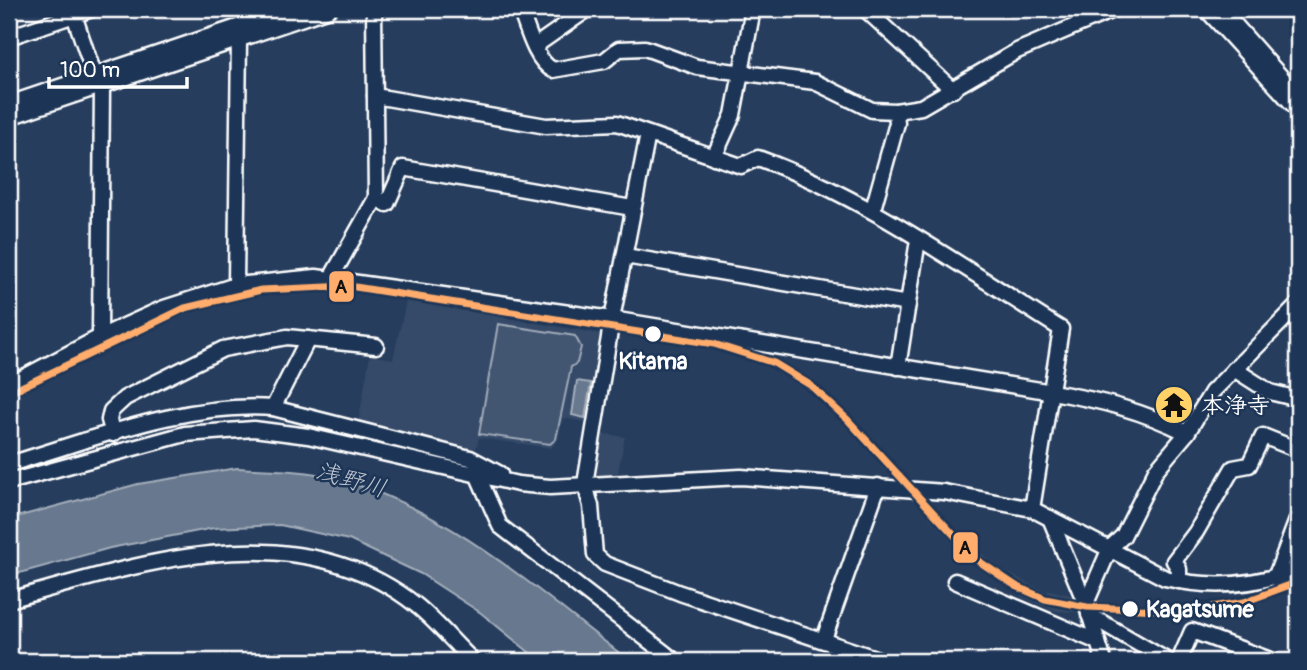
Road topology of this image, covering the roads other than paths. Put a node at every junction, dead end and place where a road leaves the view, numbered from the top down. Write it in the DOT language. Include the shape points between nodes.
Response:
graph roads {
  1 [pos="92,9"];
  2 [pos="240,9"];
  3 [pos="291,9"];
  4 [pos="329,9"];
  5 [pos="374,9"];
  6 [pos="520,9"];
  7 [pos="588,9"];
  8 [pos="753,9"];
  9 [pos="865,9"];
  10 [pos="1115,9"];
  11 [pos="1206,9"];
  12 [pos="1221,9"];
  13 [pos="73,12"];
  14 [pos="240,33"];
  15 [pos="9,37"];
  16 [pos="535,46"];
  17 [pos="742,74"];
  18 [pos="98,80"];
  19 [pos="953,90"];
  20 [pos="375,96"];
  21 [pos="1298,96"];
  22 [pos="9,104"];
  23 [pos="1298,110"];
  24 [pos="896,111"];
  25 [pos="9,117"];
  26 [pos="649,134"];
  27 [pos="714,157"];
  28 [pos="376,198"];
  29 [pos="632,208"];
  30 [pos="873,209"];
  31 [pos="918,240"];
  32 [pos="625,257"];
  33 [pos="331,278"];
  34 [pos="236,285"];
  35 [pos="908,304"];
  36 [pos="1298,305"];
  37 [pos="612,319"];
  38 [pos="100,337"];
  39 [pos="309,339"];
  40 [pos="376,346"];
  41 [pos="898,367"];
  42 [pos="1234,369"];
  43 [pos="9,385"];
  44 [pos="1052,392"];
  45 [pos="1298,399"];
  46 [pos="273,408"];
  47 [pos="1187,433"];
  48 [pos="113,434"];
  49 [pos="1298,450"];
  50 [pos="9,464"];
  51 [pos="477,474"];
  52 [pos="9,482"];
  53 [pos="517,484"];
  54 [pos="585,484"];
  55 [pos="878,486"];
  56 [pos="1032,509"];
  57 [pos="1298,517"];
  58 [pos="1050,518"];
  59 [pos="1110,548"];
  60 [pos="1298,569"];
  61 [pos="1275,578"];
  62 [pos="956,581"];
  63 [pos="1180,581"];
  64 [pos="9,600"];
  65 [pos="1088,611"];
  66 [pos="824,639"];
  67 [pos="1097,642"];
  68 [pos="473,661"];
  69 [pos="675,661"];
  70 [pos="884,661"];
  71 [pos="1104,661"];
  72 [pos="1168,661"];
  73 [pos="1179,661"];
  74 [pos="1273,661"];
  1 -- 13 [label="street"];
  2 -- 14 [label="street"];
  3 -- 14 [label="street"];
  4 -- 14 [label="street"];
  5 -- 20 [label="street"];
  6 -- 16 [label="street"];
  7 -- 16 [label="street"];
  8 -- 17 [label="street"];
  9 -- 19 [label="street"];
  10 -- 19 [label="street" via="1017,51"];
  11 -- 23 [label="street"];
  12 -- 21 [label="street"];
  13 -- 15 [label="street"];
  13 -- 18 [label="street"];
  14 -- 18 [label="street"];
  14 -- 34 [label="street"];
  16 -- 17 [label="street" via="553,69 604,61 630,46 697,67"];
  17 -- 24 [label="street" via="815,82 872,110"];
  17 -- 27 [label="street" via="733,116"];
  18 -- 22 [label="street"];
  18 -- 25 [label="street"];
  18 -- 38 [label="street"];
  19 -- 24 [label="street" via="921,107"];
  20 -- 26 [label="street" via="547,126 608,122"];
  20 -- 28 [label="street"];
  24 -- 30 [label="street" via="897,123"];
  26 -- 27 [label="street"];
  26 -- 29 [label="street"];
  27 -- 30 [label="street" via="741,166 758,158 809,176"];
  28 -- 29 [label="street" via="387,204 402,168"];
  28 -- 33 [label="street"];
  29 -- 32 [label="street"];
  30 -- 31 [label="street"];
  31 -- 35 [label="street"];
  31 -- 44 [label="street" via="1061,329"];
  32 -- 35 [label="street"];
  32 -- 37 [label="street"];
  33 -- 34 [label="street" via="290,277"];
  33 -- 37 [label="street"];
  34 -- 38 [label="street" via="164,308"];
  35 -- 41 [label="street"];
  36 -- 42 [label="street"];
  37 -- 41 [label="street"];
  37 -- 54 [label="street"];
  38 -- 43 [label="street"];
  39 -- 40 [label="street"];
  39 -- 46 [label="street"];
  39 -- 48 [label="street" via="276,337 210,355 117,403 109,420"];
  41 -- 44 [label="street"];
  42 -- 45 [label="street" via="1270,391"];
  42 -- 47 [label="street" via="1212,392"];
  44 -- 47 [label="street" via="1110,402"];
  44 -- 56 [label="street"];
  46 -- 48 [label="street" via="205,409"];
  46 -- 53 [label="street" via="470,458"];
  47 -- 59 [label="street" via="1156,470 1124,536"];
  48 -- 50 [label="street"];
  49 -- 63 [label="street" via="1263,436 1249,465 1233,468 1174,561"];
  51 -- 52 [label="street" via="308,436 254,429 185,434"];
  51 -- 53 [label="street"];
  51 -- 69 [label="street" via="500,526"];
  53 -- 54 [label="street"];
  54 -- 55 [label="street" via="741,477"];
  54 -- 66 [label="street" via="595,555 600,561 680,593"];
  55 -- 56 [label="street" via="944,492"];
  55 -- 66 [label="street"];
  56 -- 58 [label="street"];
  57 -- 61 [label="street"];
  58 -- 59 [label="street"];
  58 -- 65 [label="street"];
  59 -- 63 [label="street" via="1165,578"];
  59 -- 65 [label="street" via="1087,601"];
  60 -- 61 [label="street"];
  61 -- 63 [label="street" via="1239,584"];
  62 -- 67 [label="street"];
  64 -- 68 [label="street" via="115,571 216,552 270,551 317,557 362,572 416,605"];
  65 -- 67 [label="street"];
  65 -- 72 [label="street"];
  66 -- 70 [label="street"];
  67 -- 71 [label="street"];
  73 -- 74 [label="street" via="1192,631"];
}
